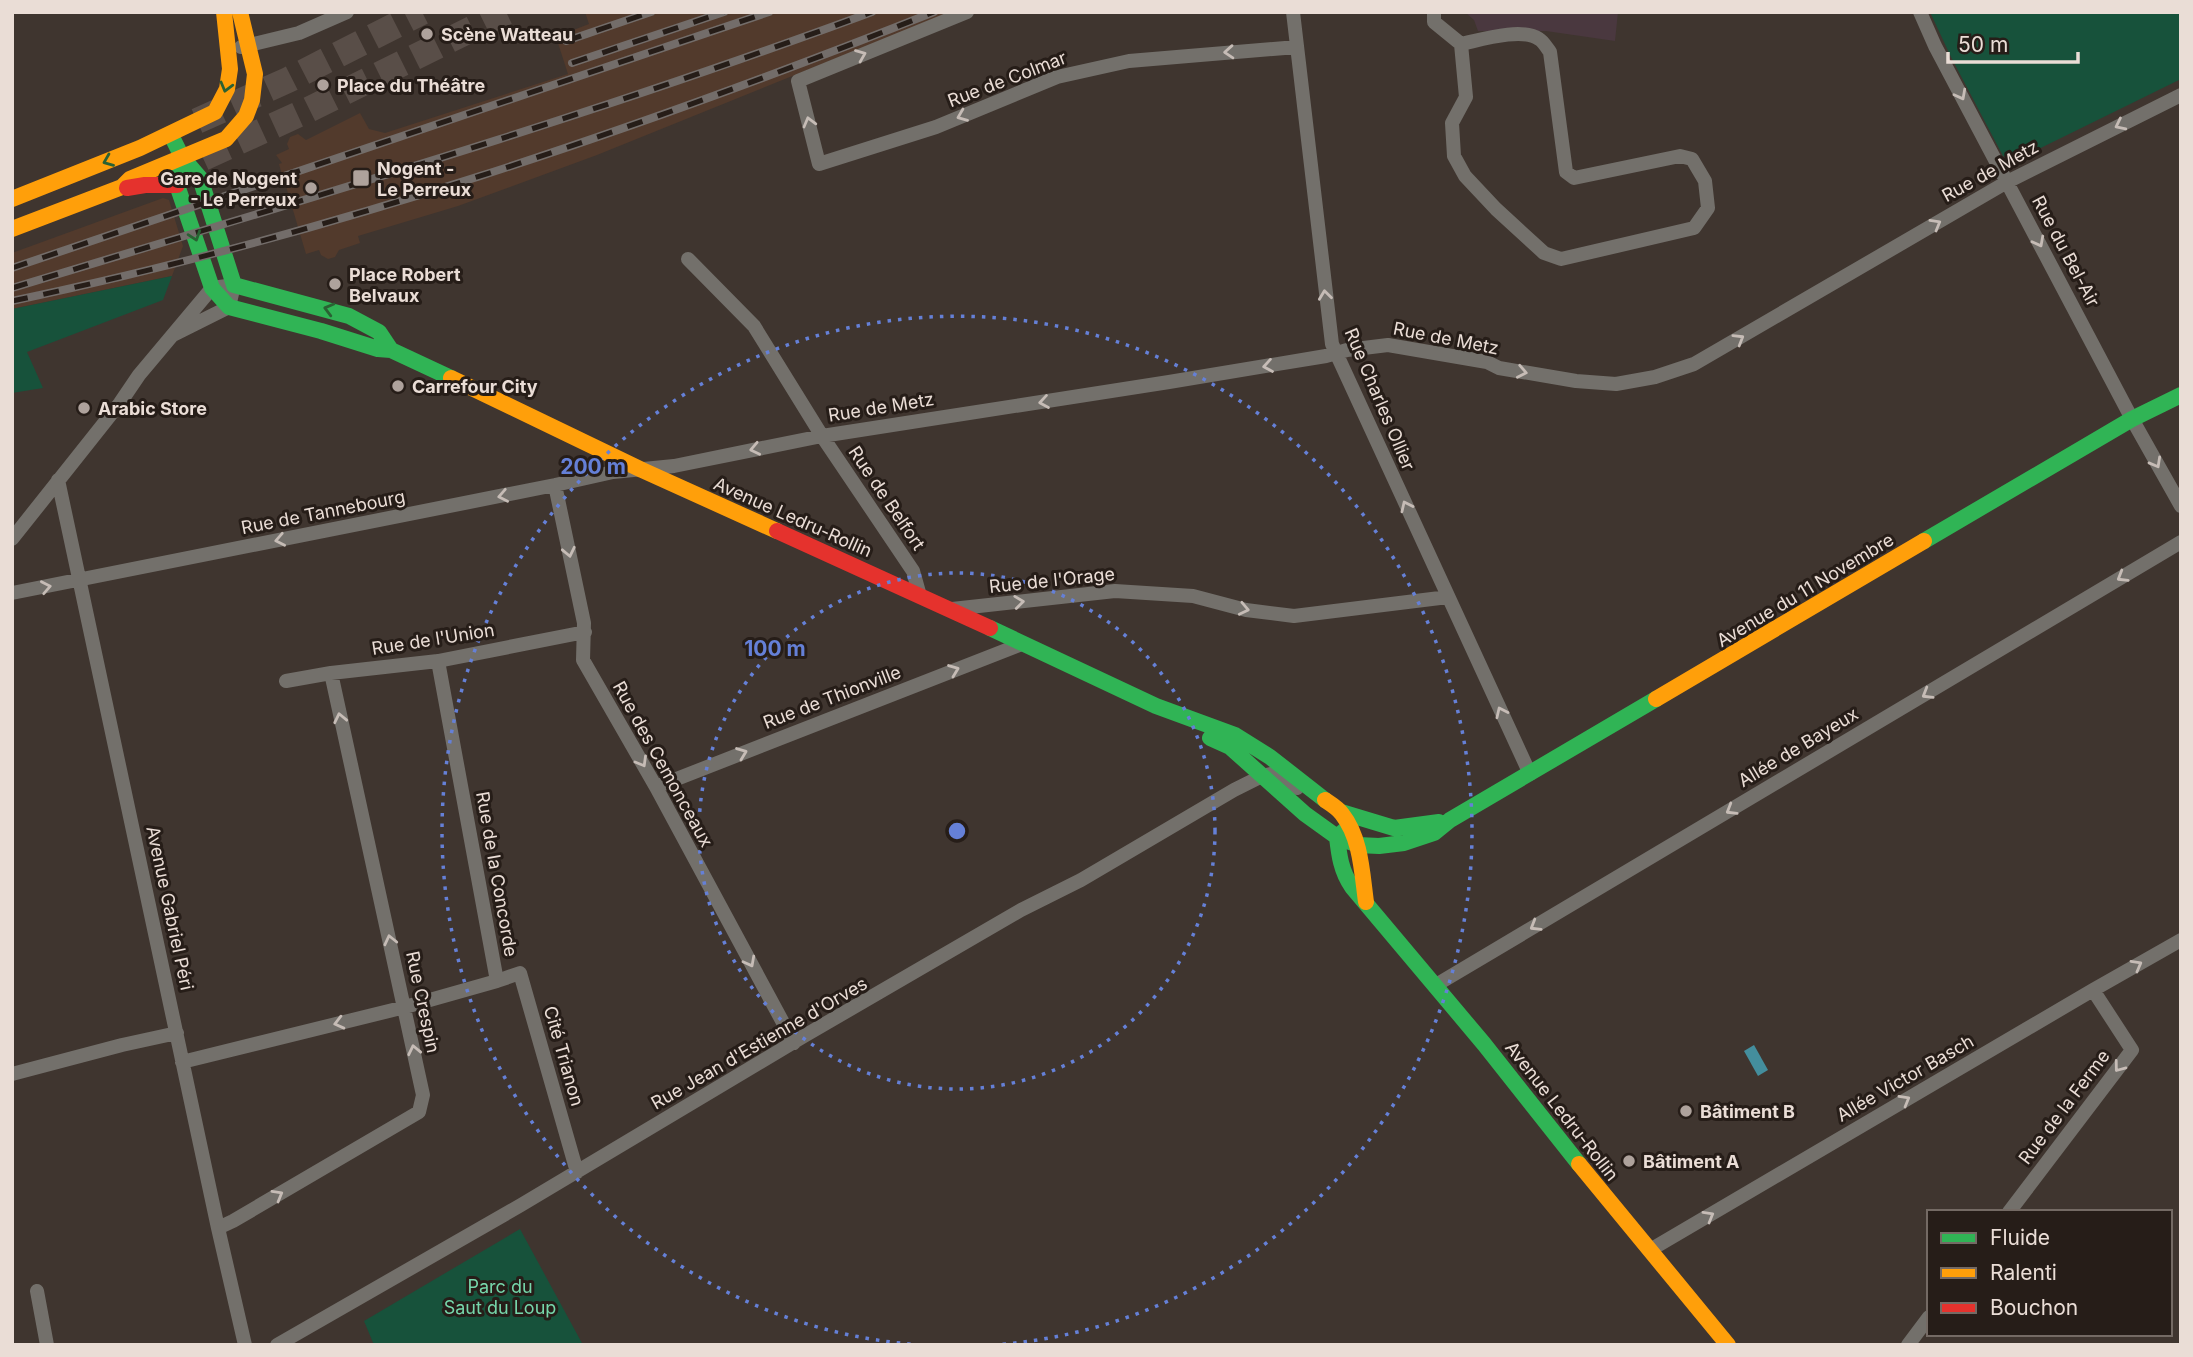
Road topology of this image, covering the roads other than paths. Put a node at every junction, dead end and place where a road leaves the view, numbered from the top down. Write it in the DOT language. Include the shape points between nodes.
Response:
graph roads {
  1 [pos="224,12"];
  2 [pos="240,12"];
  3 [pos="347,12"];
  4 [pos="967,12"];
  5 [pos="1293,12"];
  6 [pos="1434,12"];
  7 [pos="1920,12"];
  8 [pos="1461,44"];
  9 [pos="248,45"];
  10 [pos="1297,47"];
  11 [pos="230,50"];
  12 [pos="2181,95"];
  13 [pos="171,135"];
  14 [pos="182,157"];
  15 [pos="2007,182"];
  16 [pos="177,185"];
  17 [pos="122,187"];
  18 [pos="12,199"];
  19 [pos="12,229"];
  20 [pos="688,259"];
  21 [pos="234,285"];
  22 [pos="212,288"];
  23 [pos="229,307"];
  24 [pos="321,331"];
  25 [pos="379,332"];
  26 [pos="173,335"];
  27 [pos="391,351"];
  28 [pos="1335,353"];
  29 [pos="2181,395"];
  30 [pos="2132,419"];
  31 [pos="822,436"];
  32 [pos="642,470"];
  33 [pos="58,480"];
  34 [pos="555,485"];
  35 [pos="2181,506"];
  36 [pos="12,539"];
  37 [pos="2181,542"];
  38 [pos="80,580"];
  39 [pos="12,593"];
  40 [pos="920,596"];
  41 [pos="1448,597"];
  42 [pos="951,610"];
  43 [pos="585,632"];
  44 [pos="1022,644"];
  45 [pos="438,661"];
  46 [pos="331,673"];
  47 [pos="286,681"];
  48 [pos="1181,716"];
  49 [pos="1530,774"];
  50 [pos="1262,776"];
  51 [pos="656,787"];
  52 [pos="1317,795"];
  53 [pos="1345,818"];
  54 [pos="1450,820"];
  55 [pos="1338,844"];
  56 [pos="1358,845"];
  57 [pos="1366,902"];
  58 [pos="2181,940"];
  59 [pos="497,981"];
  60 [pos="1436,985"];
  61 [pos="2093,990"];
  62 [pos="405,1007"];
  63 [pos="177,1033"];
  64 [pos="794,1043"];
  65 [pos="182,1062"];
  66 [pos="12,1074"];
  67 [pos="577,1172"];
  68 [pos="2011,1210"];
  69 [pos="218,1228"];
  70 [pos="1650,1250"];
  71 [pos="37,1290"];
  72 [pos="1927,1320"];
  73 [pos="47,1345"];
  74 [pos="245,1345"];
  75 [pos="277,1345"];
  76 [pos="1728,1345"];
  77 [pos="1908,1345"];
  1 -- 11 [label="street"];
  2 -- 9 [label="street"];
  3 -- 9 [label="street" via="299,33"];
  10 -- 4 [label="street, Rue de Colmar, one-way" via="1129,61 1057,77 936,127 819,164 798,81"];
  5 -- 10 [label="street, Rue Charles Ollier"];
  6 -- 8 [label="street" via="1434,22"];
  7 -- 15 [label="street, Rue du Bel-Air, one-way"];
  8 -- 8 [label="street" via="1466,97 1452,123 1454,156 1472,184 1544,253 1561,260 1694,228 1707,208 1705,181 1692,159 1680,156 1574,178 1566,172 1550,52 1539,38 1524,34"];
  9 -- 11 [label="street"];
  9 -- 14 [label="street" via="255,74 246,116 226,139"];
  28 -- 10 [label="street, Rue Charles Ollier, one-way"];
  11 -- 13 [label="street, one-way" via="222,102 215,112"];
  12 -- 15 [label="street, Rue de Metz, one-way"];
  13 -- 14 [label="street"];
  13 -- 18 [label="street, one-way"];
  14 -- 16 [label="street"];
  14 -- 17 [label="street" via="130,179"];
  14 -- 21 [label="street" via="200,178"];
  28 -- 15 [label="street, Rue de Metz, one-way" via="1388,345 1576,381 1616,384 1655,377 1699,362"];
  15 -- 30 [label="street, Rue du Bel-Air, one-way"];
  16 -- 17 [label="street"];
  16 -- 22 [label="street, one-way"];
  17 -- 19 [label="street"];
  20 -- 31 [label="street, Rue de Belfort" via="754,326"];
  21 -- 22 [label="street"];
  21 -- 23 [label="street"];
  25 -- 21 [label="street, one-way" via="337,310 255,294"];
  22 -- 23 [label="street"];
  22 -- 26 [label="street"];
  23 -- 24 [label="street, Avenue Ledru-Rollin"];
  23 -- 26 [label="street"];
  24 -- 25 [label="street, Avenue Ledru-Rollin" via="334,327"];
  24 -- 27 [label="street, Avenue Ledru-Rollin"];
  25 -- 27 [label="street"];
  26 -- 33 [label="street"];
  27 -- 32 [label="street, Avenue Ledru-Rollin"];
  28 -- 31 [label="street, Rue de Metz, one-way"];
  41 -- 28 [label="street, Rue Charles Ollier, one-way"];
  29 -- 30 [label="street, Avenue du 11 Novembre"];
  30 -- 35 [label="street, Rue du Bel-Air, one-way"];
  30 -- 49 [label="street, Avenue du 11 Novembre"];
  31 -- 32 [label="street, Rue de Metz, one-way"];
  31 -- 40 [label="street, Rue de Belfort" via="913,570"];
  32 -- 34 [label="street, Rue de Tannebourg" via="613,471"];
  32 -- 40 [label="street, Avenue Ledru-Rollin"];
  33 -- 36 [label="street"];
  33 -- 38 [label="street, Avenue Gabriel Péri"];
  34 -- 38 [label="street, Rue de Tannebourg, one-way"];
  34 -- 43 [label="street, Rue des Cemonceaux, one-way"];
  37 -- 60 [label="street, Allée de Bayeux, one-way"];
  39 -- 38 [label="street, Rue de Tannebourg, one-way"];
  38 -- 63 [label="street, Avenue Gabriel Péri"];
  40 -- 42 [label="street, Avenue Ledru-Rollin"];
  42 -- 41 [label="street, Rue de l'Orage, one-way" via="1115,591 1193,596 1293,616"];
  49 -- 41 [label="street, Rue Charles Ollier, one-way"];
  42 -- 44 [label="street, Avenue Ledru-Rollin"];
  43 -- 45 [label="street, Rue de l'Union"];
  43 -- 51 [label="street, Rue des Cemonceaux, one-way" via="583,660"];
  44 -- 48 [label="street, Avenue Ledru-Rollin"];
  51 -- 44 [label="street, Rue de Thionville, one-way"];
  45 -- 46 [label="street, Rue de l'Union"];
  45 -- 59 [label="street, Rue de la Concorde"];
  46 -- 47 [label="street, Rue de l'Union"];
  62 -- 46 [label="street, Rue Crespin, one-way"];
  48 -- 50 [label="street, Avenue Ledru-Rollin" via="1230,747"];
  48 -- 52 [label="street, Avenue Ledru-Rollin" via="1206,721 1247,741"];
  49 -- 54 [label="street, Avenue du 11 Novembre"];
  50 -- 52 [label="street, Avenue Ledru-Rollin" via="1275,773 1303,792"];
  50 -- 55 [label="street, Avenue Ledru-Rollin" via="1318,831"];
  50 -- 64 [label="street, Rue Jean d'Estienne d'Orves"];
  51 -- 64 [label="street, Rue des Cemonceaux, one-way"];
  52 -- 53 [label="street, Avenue Ledru-Rollin"];
  53 -- 54 [label="street, Avenue du 11 Novembre" via="1394,828"];
  53 -- 55 [label="street"];
  53 -- 56 [label="street"];
  54 -- 56 [label="street, Avenue du 11 Novembre" via="1434,833 1404,843"];
  55 -- 56 [label="street, Avenue du 11 Novembre"];
  55 -- 57 [label="street, Avenue Ledru-Rollin" via="1343,874"];
  56 -- 57 [label="street"];
  57 -- 60 [label="street, Avenue Ledru-Rollin"];
  61 -- 58 [label="street, Allée Victor Basch, one-way"];
  59 -- 62 [label="street, Rue de la Concorde"];
  59 -- 67 [label="street, Cité Trianon" via="520,973"];
  60 -- 70 [label="street, Avenue Ledru-Rollin"];
  61 -- 68 [label="street, Rue de la Ferme, one-way" via="2132,1050"];
  70 -- 61 [label="street, Allée Victor Basch, one-way"];
  62 -- 65 [label="street, Rue de la Concorde, one-way"];
  69 -- 62 [label="street, Rue Crespin, one-way" via="419,1112 423,1094"];
  63 -- 65 [label="street, Avenue Gabriel Péri"];
  63 -- 66 [label="street"];
  64 -- 67 [label="street, Rue Jean d'Estienne d'Orves"];
  65 -- 69 [label="street, Avenue Gabriel Péri"];
  67 -- 75 [label="street, Rue Jean d'Estienne d'Orves"];
  69 -- 74 [label="street, Avenue Gabriel Péri"];
  70 -- 76 [label="street, Avenue Ledru-Rollin"];
  71 -- 73 [label="street"];
  72 -- 77 [label="street"];
}
